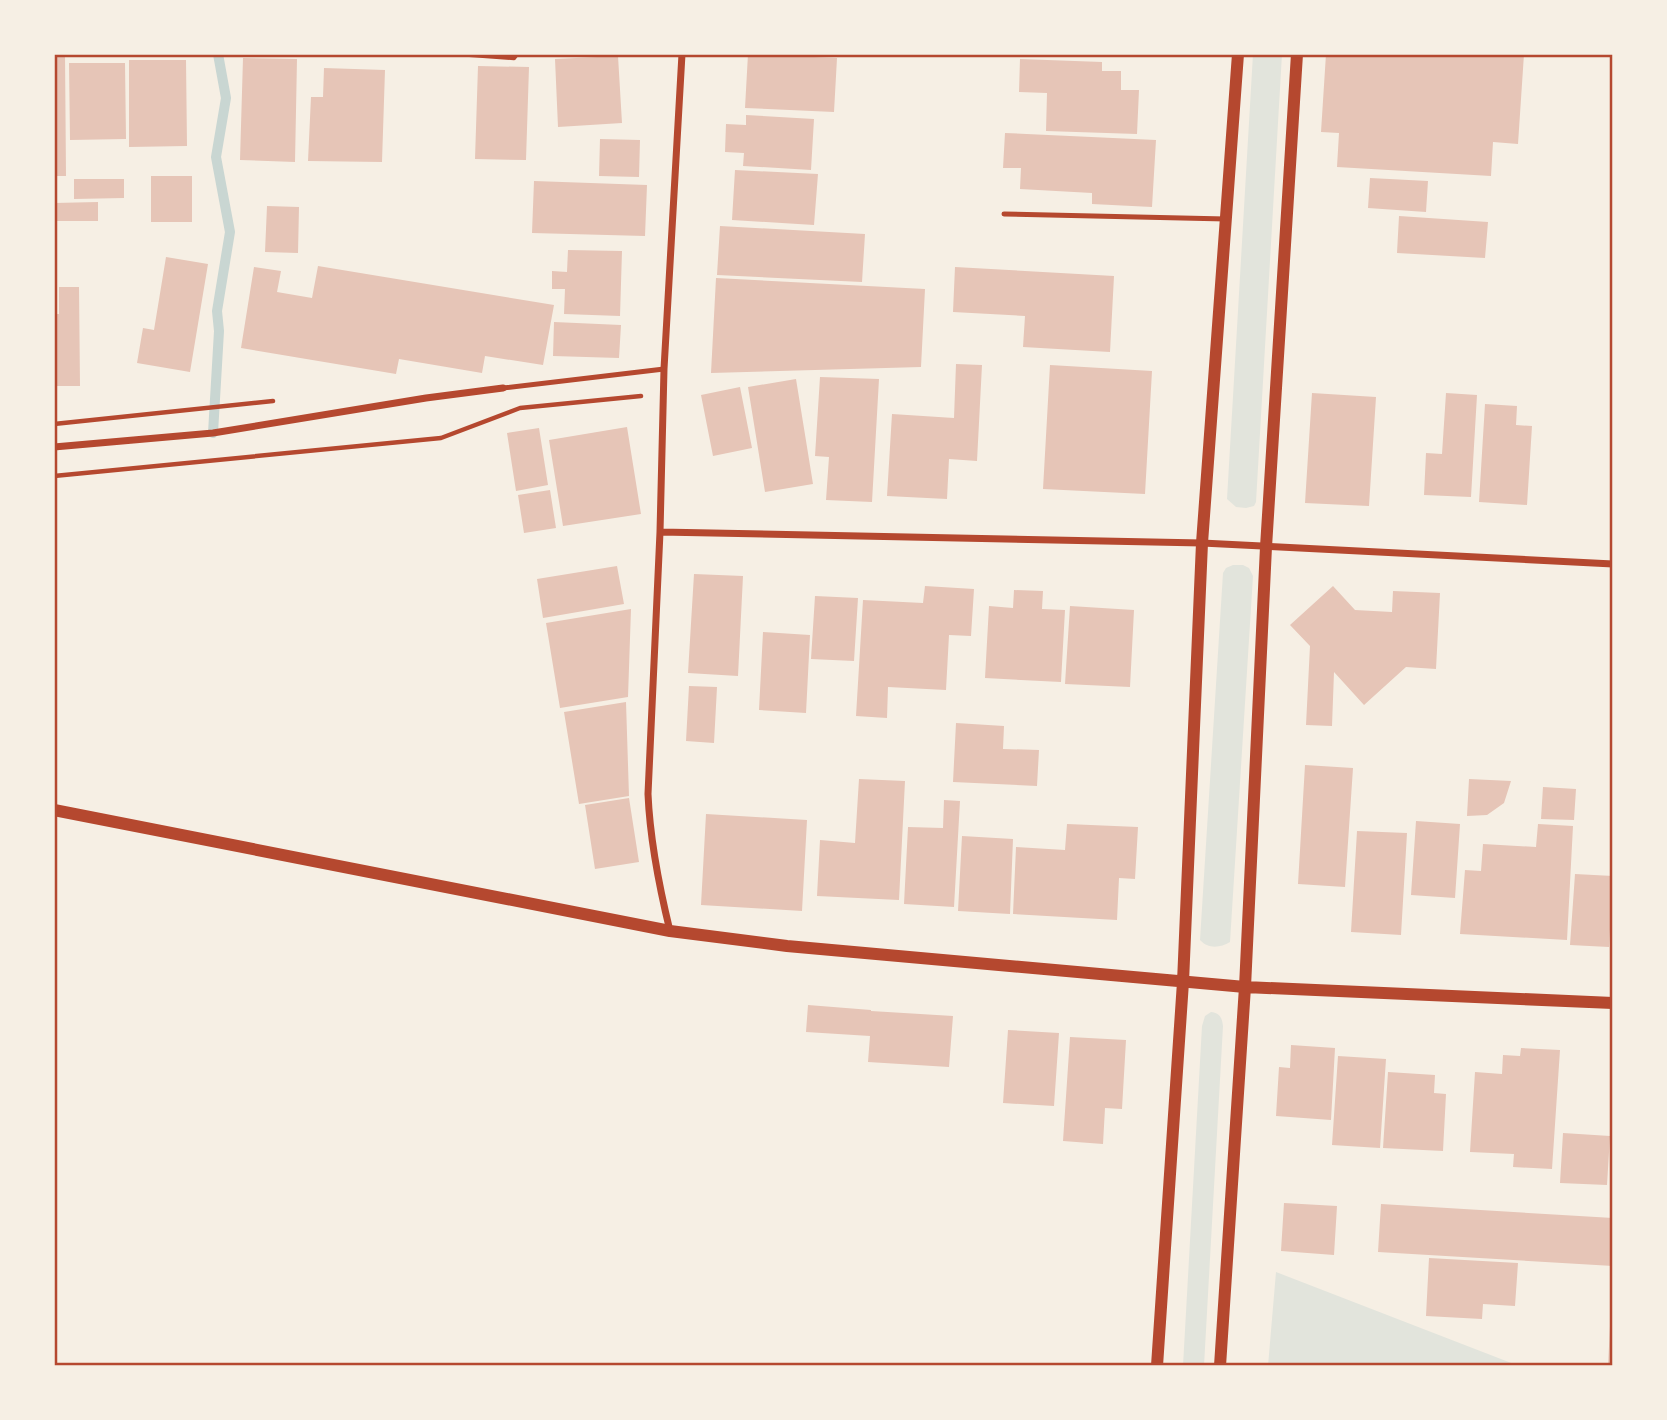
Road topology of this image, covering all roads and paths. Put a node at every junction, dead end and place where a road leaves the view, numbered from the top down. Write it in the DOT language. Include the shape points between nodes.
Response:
graph roads {
  1 [pos="459,54"];
  2 [pos="517,54"];
  3 [pos="682,54"];
  4 [pos="1238,54"];
  5 [pos="1297,54"];
  6 [pos="1004,214"];
  7 [pos="1226,219"];
  8 [pos="664,369"];
  9 [pos="503,388"];
  10 [pos="641,396"];
  11 [pos="54,447"];
  12 [pos="54,476"];
  13 [pos="660,532"];
  14 [pos="1202,543"];
  15 [pos="1266,547"];
  16 [pos="1613,564"];
  17 [pos="54,810"];
  18 [pos="670,931"];
  19 [pos="1183,982"];
  20 [pos="1245,987"];
  21 [pos="1613,1003"];
  22 [pos="1157,1366"];
  23 [pos="1220,1366"];
  1 -- 2 [label="path" via="514,58"];
  3 -- 8 [label="street"];
  4 -- 7 [label="street"];
  5 -- 15 [label="street"];
  6 -- 7 [label="lane"];
  7 -- 14 [label="street"];
  8 -- 9 [label="lane"];
  8 -- 13 [label="street"];
  9 -- 11 [label="street" via="213,433"];
  10 -- 12 [label="path" via="520,408 441,438"];
  13 -- 14 [label="street"];
  13 -- 18 [label="street" via="649,804 658,881"];
  14 -- 15 [label="street"];
  14 -- 19 [label="street"];
  15 -- 16 [label="street"];
  15 -- 20 [label="street"];
  17 -- 18 [label="street"];
  18 -- 19 [label="street"];
  19 -- 20 [label="street"];
  19 -- 22 [label="street"];
  20 -- 21 [label="street"];
  20 -- 23 [label="street"];
}
